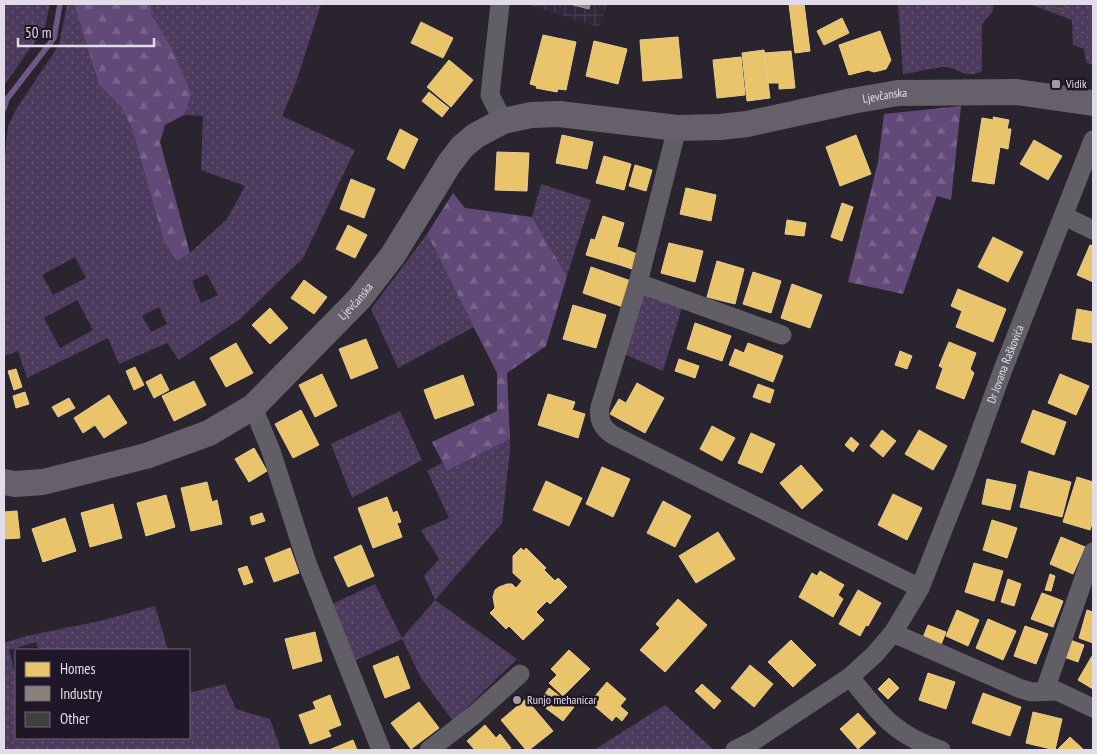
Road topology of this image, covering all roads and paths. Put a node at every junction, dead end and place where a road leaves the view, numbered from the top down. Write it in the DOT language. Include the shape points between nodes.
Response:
graph roads {
  1 [pos="500,4"];
  2 [pos="1093,103"];
  3 [pos="503,121"];
  4 [pos="678,128"];
  5 [pos="1093,140"];
  6 [pos="1064,216"];
  7 [pos="1093,230"];
  8 [pos="638,283"];
  9 [pos="782,335"];
  10 [pos="253,407"];
  11 [pos="4,482"];
  12 [pos="1093,552"];
  13 [pos="920,588"];
  14 [pos="893,633"];
  15 [pos="520,674"];
  16 [pos="850,677"];
  17 [pos="1045,690"];
  18 [pos="1093,708"];
  19 [pos="381,750"];
  20 [pos="429,750"];
  21 [pos="735,750"];
  22 [pos="941,750"];
  1 -- 3 [label="street" via="490,95"];
  2 -- 4 [label="street, Ljevčanska" via="1017,92 898,93 747,124"];
  3 -- 4 [label="street, Ljevčanska" via="559,114"];
  3 -- 10 [label="street, Ljevčanska" via="462,147 393,255 359,299"];
  4 -- 8 [label="street"];
  5 -- 6 [label="street, Dr Jovana Raškovića"];
  6 -- 7 [label="street"];
  6 -- 13 [label="street, Dr Jovana Raškovića"];
  8 -- 9 [label="street"];
  8 -- 13 [label="street" via="600,407 605,430"];
  10 -- 11 [label="street, Ljevčanska" via="209,433 146,456 42,482"];
  10 -- 19 [label="street" via="271,450 308,563"];
  12 -- 17 [label="street"];
  13 -- 14 [label="street, Dr Jovana Raškovića"];
  14 -- 16 [label="street, Dr Jovana Raškovića"];
  14 -- 17 [label="street" via="1021,689 1032,692"];
  15 -- 20 [label="street"];
  16 -- 21 [label="street, Dr Jovana Raškovića"];
  16 -- 22 [label="street" via="878,712 898,730 914,741"];
  17 -- 18 [label="street" via="1068,694"];
}
